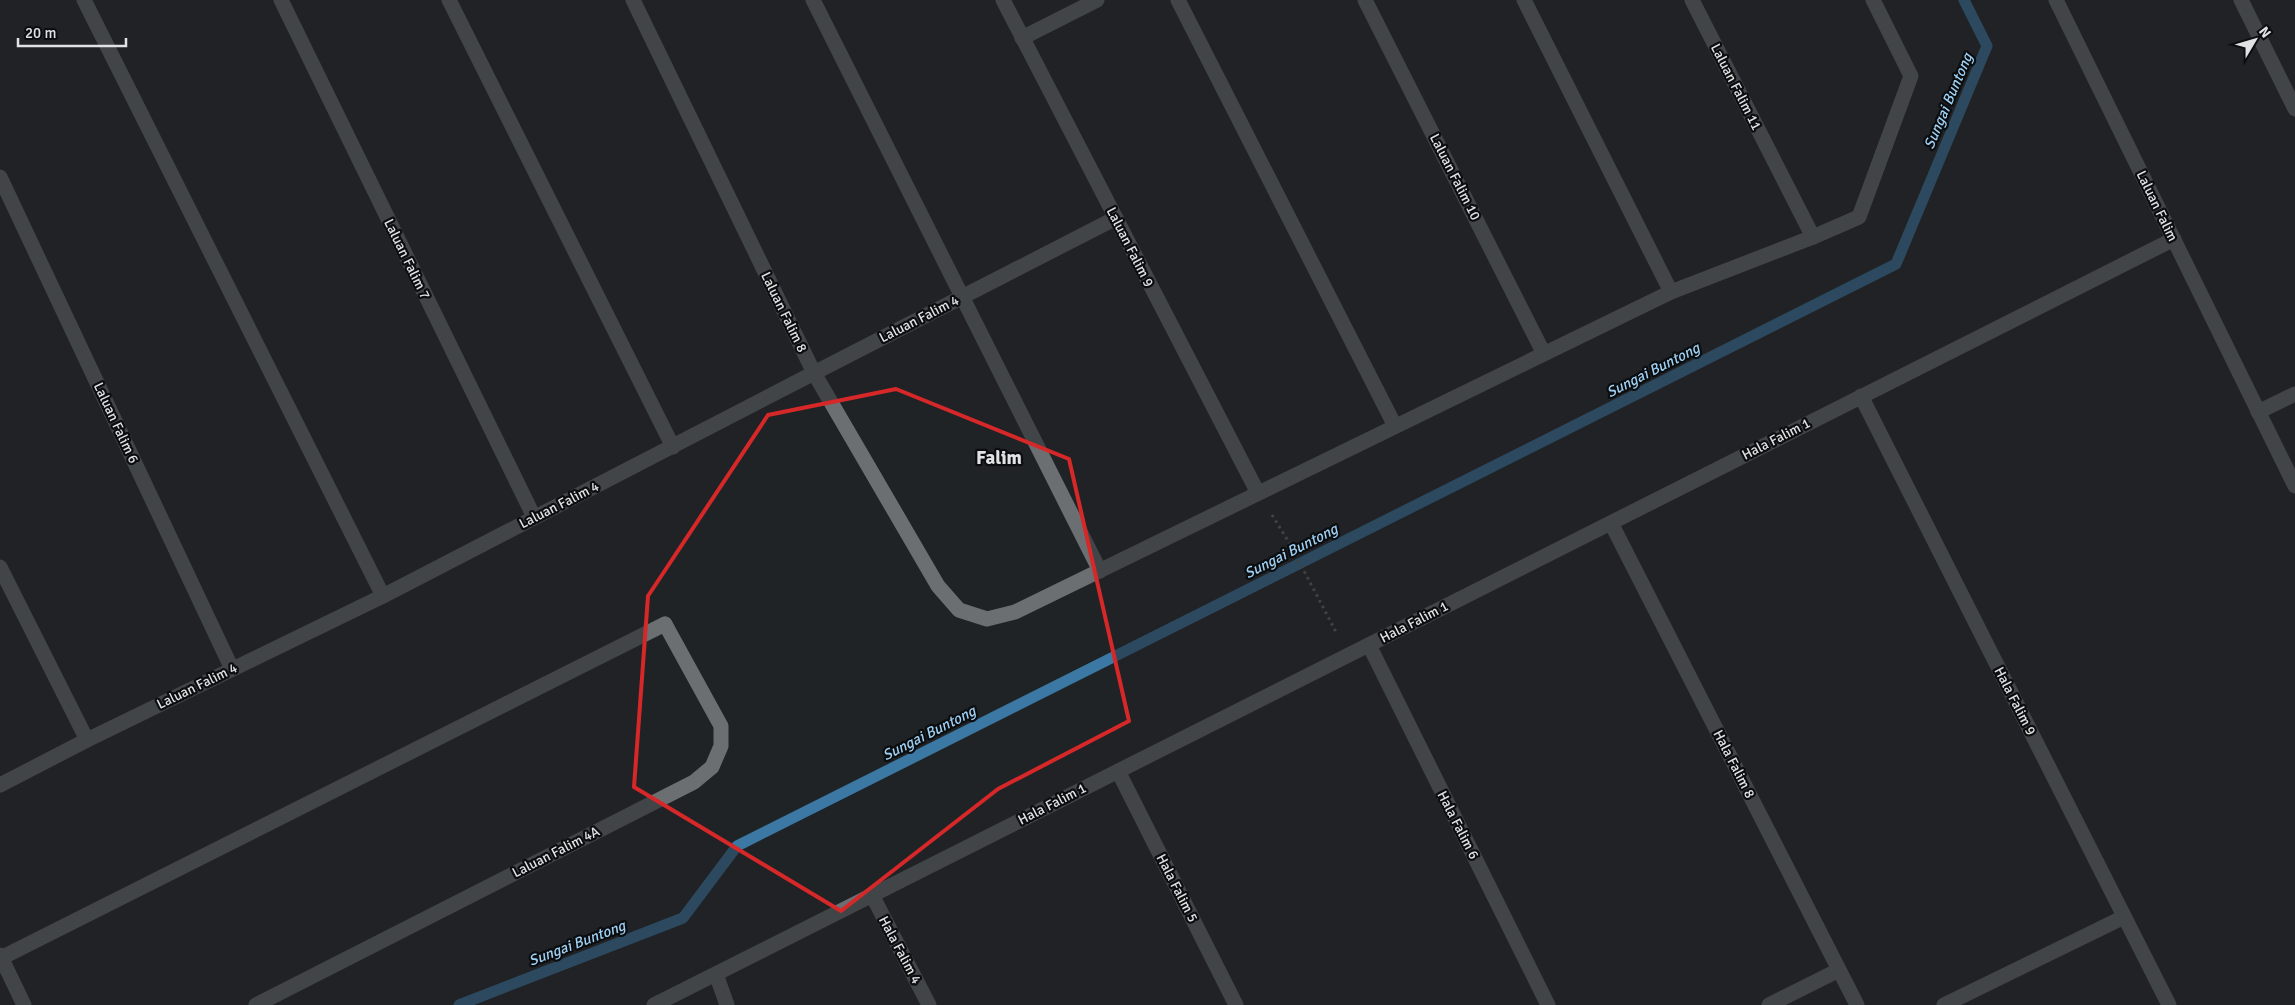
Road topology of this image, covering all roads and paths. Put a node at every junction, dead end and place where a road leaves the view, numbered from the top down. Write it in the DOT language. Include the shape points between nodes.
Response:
graph roads {
  1 [pos="84,0"];
  2 [pos="281,0"];
  3 [pos="449,0"];
  4 [pos="634,0"];
  5 [pos="813,0"];
  6 [pos="1002,0"];
  7 [pos="1097,0"];
  8 [pos="1178,0"];
  9 [pos="1365,0"];
  10 [pos="1524,0"];
  11 [pos="1692,0"];
  12 [pos="1873,0"];
  13 [pos="2056,0"];
  14 [pos="2241,0"];
  15 [pos="1022,38"];
  16 [pos="2295,109"];
  17 [pos="0,177"];
  18 [pos="1116,218"];
  19 [pos="1813,238"];
  20 [pos="2174,239"];
  21 [pos="1671,292"];
  22 [pos="962,297"];
  23 [pos="1544,354"];
  24 [pos="814,372"];
  25 [pos="2295,394"];
  26 [pos="1861,396"];
  27 [pos="2258,412"];
  28 [pos="1395,426"];
  29 [pos="673,447"];
  30 [pos="2295,486"];
  31 [pos="1258,493"];
  32 [pos="534,517"];
  33 [pos="1611,522"];
  34 [pos="0,567"];
  35 [pos="1100,571"];
  36 [pos="383,596"];
  37 [pos="1324,607"];
  38 [pos="1369,645"];
  39 [pos="232,669"];
  40 [pos="87,740"];
  41 [pos="1118,771"];
  42 [pos="0,785"];
  43 [pos="872,895"];
  44 [pos="2124,917"];
  45 [pos="1,957"];
  46 [pos="1839,970"];
  47 [pos="716,974"];
  48 [pos="24,1005"];
  49 [pos="256,1005"];
  50 [pos="654,1005"];
  51 [pos="727,1005"];
  52 [pos="929,1005"];
  53 [pos="1236,1005"];
  54 [pos="1548,1005"];
  55 [pos="1769,1005"];
  56 [pos="1857,1005"];
  57 [pos="1944,1005"];
  58 [pos="2169,1005"];
  1 -- 36 [label="street"];
  2 -- 32 [label="street, Laluan Falim 7"];
  3 -- 29 [label="street"];
  4 -- 24 [label="street, Laluan Falim 8"];
  5 -- 22 [label="street"];
  6 -- 15 [label="street, Laluan Falim 9"];
  7 -- 15 [label="street"];
  8 -- 28 [label="street"];
  9 -- 23 [label="street, Laluan Falim 10"];
  10 -- 21 [label="street"];
  11 -- 19 [label="street, Laluan Falim 11"];
  12 -- 19 [label="street" via="1911,76 1859,217"];
  13 -- 20 [label="street, Laluan Falim"];
  14 -- 16 [label="street"];
  15 -- 18 [label="street, Laluan Falim 9"];
  17 -- 39 [label="street, Laluan Falim 6"];
  18 -- 22 [label="street, Laluan Falim 4"];
  18 -- 31 [label="street, Laluan Falim 9"];
  19 -- 21 [label="street"];
  20 -- 26 [label="street, Hala Falim 1"];
  20 -- 27 [label="street, Laluan Falim"];
  21 -- 23 [label="street"];
  22 -- 24 [label="street, Laluan Falim 4"];
  22 -- 35 [label="street"];
  23 -- 28 [label="street"];
  24 -- 29 [label="street, Laluan Falim 4"];
  24 -- 35 [label="street, Laluan Falim 8" via="938,586 959,610 987,618 1015,612"];
  25 -- 27 [label="street"];
  26 -- 33 [label="street, Hala Falim 1"];
  26 -- 44 [label="street, Hala Falim 9"];
  27 -- 30 [label="street, Laluan Falim"];
  28 -- 31 [label="street"];
  29 -- 32 [label="street, Laluan Falim 4"];
  31 -- 35 [label="street"];
  31 -- 37 [label="path"];
  32 -- 36 [label="street, Laluan Falim 4"];
  33 -- 38 [label="street, Hala Falim 1"];
  33 -- 46 [label="street, Hala Falim 8"];
  34 -- 40 [label="street"];
  36 -- 39 [label="street, Laluan Falim 4"];
  38 -- 41 [label="street, Hala Falim 1"];
  38 -- 54 [label="street, Hala Falim 6"];
  39 -- 40 [label="street, Laluan Falim 4"];
  40 -- 42 [label="street, Laluan Falim 4"];
  41 -- 43 [label="street, Hala Falim 1"];
  41 -- 53 [label="street, Hala Falim 5"];
  43 -- 47 [label="street, Hala Falim 1"];
  43 -- 52 [label="street, Hala Falim 4"];
  44 -- 57 [label="street"];
  44 -- 58 [label="street, Hala Falim 9"];
  45 -- 48 [label="street"];
  45 -- 49 [label="street, Laluan Falim 4A" via="665,624 720,726 722,746 712,767 694,782"];
  46 -- 55 [label="street"];
  46 -- 56 [label="street, Hala Falim 8"];
  47 -- 50 [label="street, Hala Falim 1"];
  47 -- 51 [label="street"];
}
